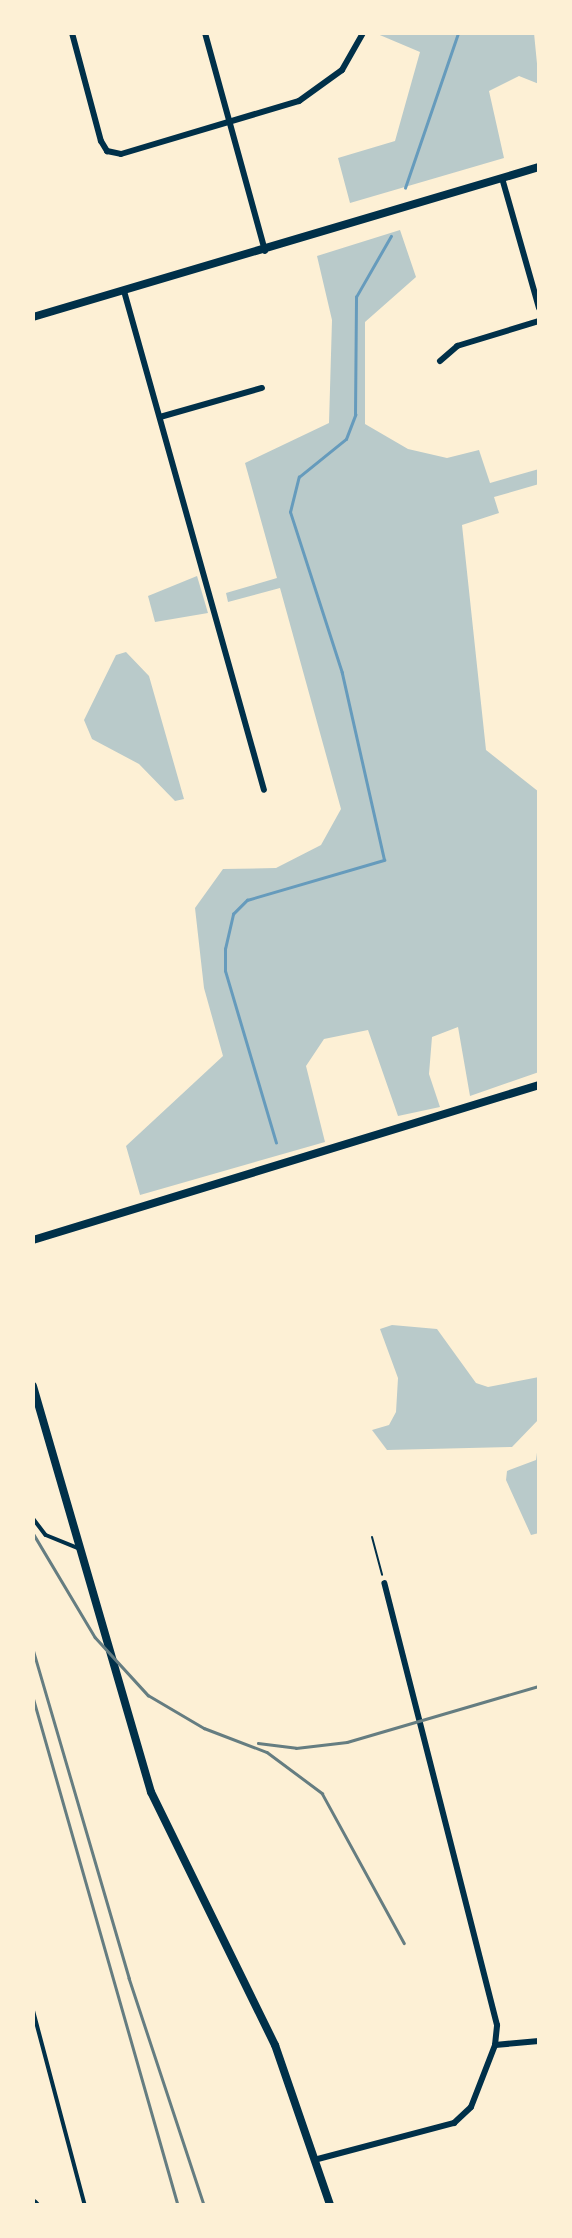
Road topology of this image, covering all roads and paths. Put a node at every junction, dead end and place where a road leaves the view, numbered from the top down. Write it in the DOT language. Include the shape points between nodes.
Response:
graph roads {
  1 [pos="72,33"];
  2 [pos="205,33"];
  3 [pos="363,33"];
  4 [pos="229,121"];
  5 [pos="539,167"];
  6 [pos="502,178"];
  7 [pos="265,251"];
  8 [pos="124,291"];
  9 [pos="539,308"];
  10 [pos="33,317"];
  11 [pos="539,321"];
  12 [pos="440,361"];
  13 [pos="262,388"];
  14 [pos="160,417"];
  15 [pos="264,790"];
  16 [pos="539,1085"];
  17 [pos="33,1240"];
  18 [pos="33,1386"];
  19 [pos="33,1518"];
  20 [pos="372,1537"];
  21 [pos="79,1548"];
  22 [pos="384,1583"];
  23 [pos="33,2009"];
  24 [pos="539,2041"];
  25 [pos="495,2046"];
  26 [pos="314,2160"];
  27 [pos="85,2205"];
  28 [pos="330,2205"];
  1 -- 4 [label="street" via="107,151 121,154"];
  2 -- 4 [label="street"];
  3 -- 4 [label="street" via="342,70 322,88"];
  4 -- 7 [label="street"];
  5 -- 6 [label="street"];
  6 -- 7 [label="street"];
  6 -- 9 [label="street"];
  7 -- 8 [label="street"];
  8 -- 10 [label="street"];
  8 -- 14 [label="street"];
  11 -- 12 [label="street" via="457,346"];
  13 -- 14 [label="street"];
  14 -- 15 [label="street"];
  16 -- 17 [label="street"];
  18 -- 21 [label="street"];
  19 -- 21 [label="lane" via="46,1535"];
  20 -- 22 [label="path"];
  21 -- 26 [label="street" via="152,1792 275,2045"];
  22 -- 25 [label="street" via="497,2025"];
  23 -- 27 [label="lane"];
  24 -- 25 [label="street"];
  25 -- 26 [label="street" via="471,2107 454,2123"];
  26 -- 28 [label="street"];
}
